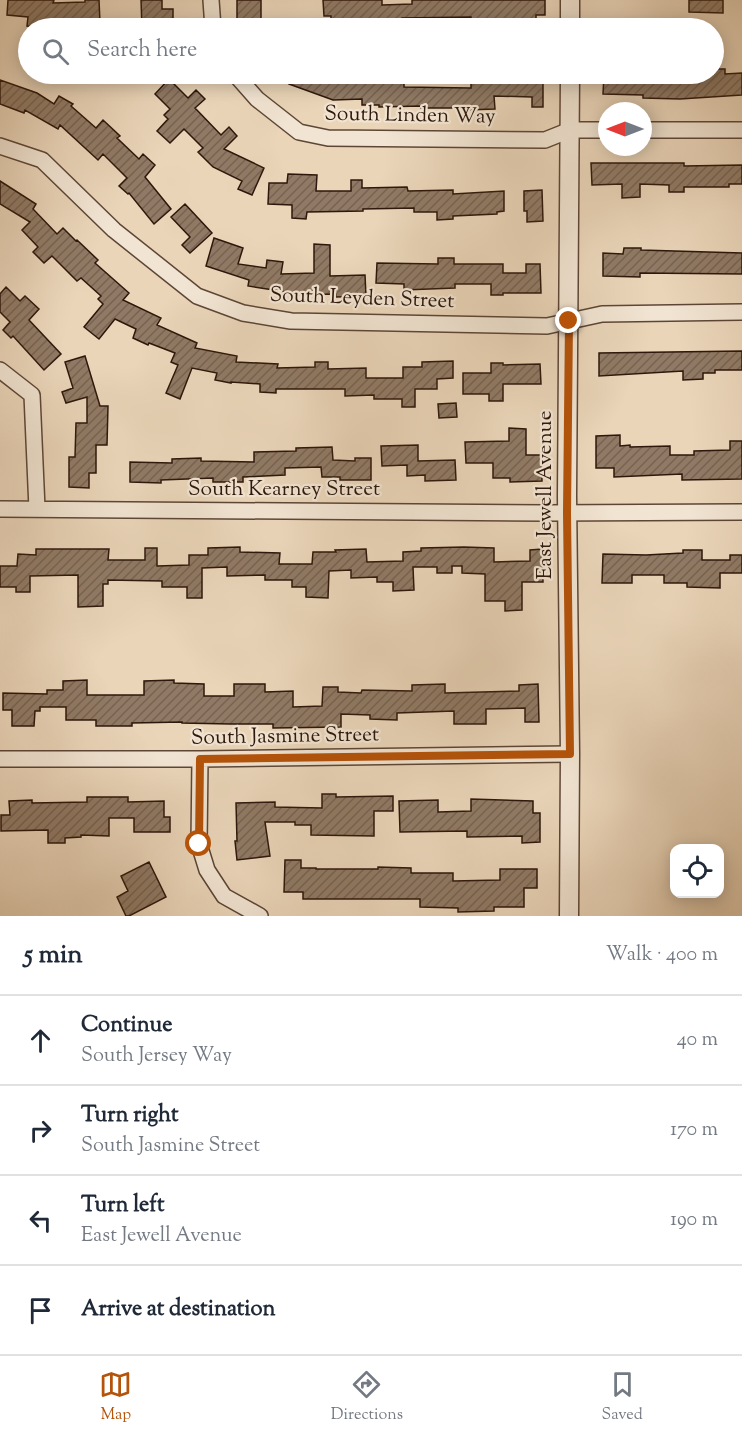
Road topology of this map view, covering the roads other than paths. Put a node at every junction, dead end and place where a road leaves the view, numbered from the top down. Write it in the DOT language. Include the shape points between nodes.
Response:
graph roads {
  1 [pos="211,0"];
  2 [pos="570,0"];
  3 [pos="212,18"];
  4 [pos="570,18"];
  5 [pos="245,84"];
  6 [pos="570,84"];
  7 [pos="570,130"];
  8 [pos="598,130"];
  9 [pos="652,130"];
  10 [pos="742,130"];
  11 [pos="0,146"];
  12 [pos="742,312"];
  13 [pos="569,321"];
  14 [pos="0,370"];
  15 [pos="0,509"];
  16 [pos="37,509"];
  17 [pos="567,513"];
  18 [pos="742,513"];
  19 [pos="570,754"];
  20 [pos="0,759"];
  21 [pos="200,759"];
  22 [pos="260,916"];
  23 [pos="569,916"];
  1 -- 3 [label="street"];
  2 -- 4 [label="street"];
  5 -- 7 [label="street, South Linden Way" via="299,132 328,138 545,140"];
  6 -- 7 [label="street, East Jewell Avenue"];
  7 -- 8 [label="street, South Linden Way"];
  7 -- 13 [label="street, East Jewell Avenue"];
  9 -- 10 [label="street"];
  11 -- 13 [label="street, South Leyden Street" via="42,160 114,231 197,296 243,313 291,321 547,326"];
  12 -- 13 [label="street, South Leyden Street" via="602,314"];
  13 -- 17 [label="street, East Jewell Avenue"];
  14 -- 16 [label="street" via="32,395"];
  15 -- 16 [label="street, South Kearney Street"];
  16 -- 17 [label="street, South Kearney Street"];
  17 -- 18 [label="street, South Kearney Street"];
  17 -- 19 [label="street, East Jewell Avenue"];
  19 -- 21 [label="street, South Jasmine Street"];
  19 -- 23 [label="street, East Jewell Avenue"];
  20 -- 21 [label="street, South Jasmine Street"];
  21 -- 22 [label="street" via="199,844 207,870 224,896"];
}
